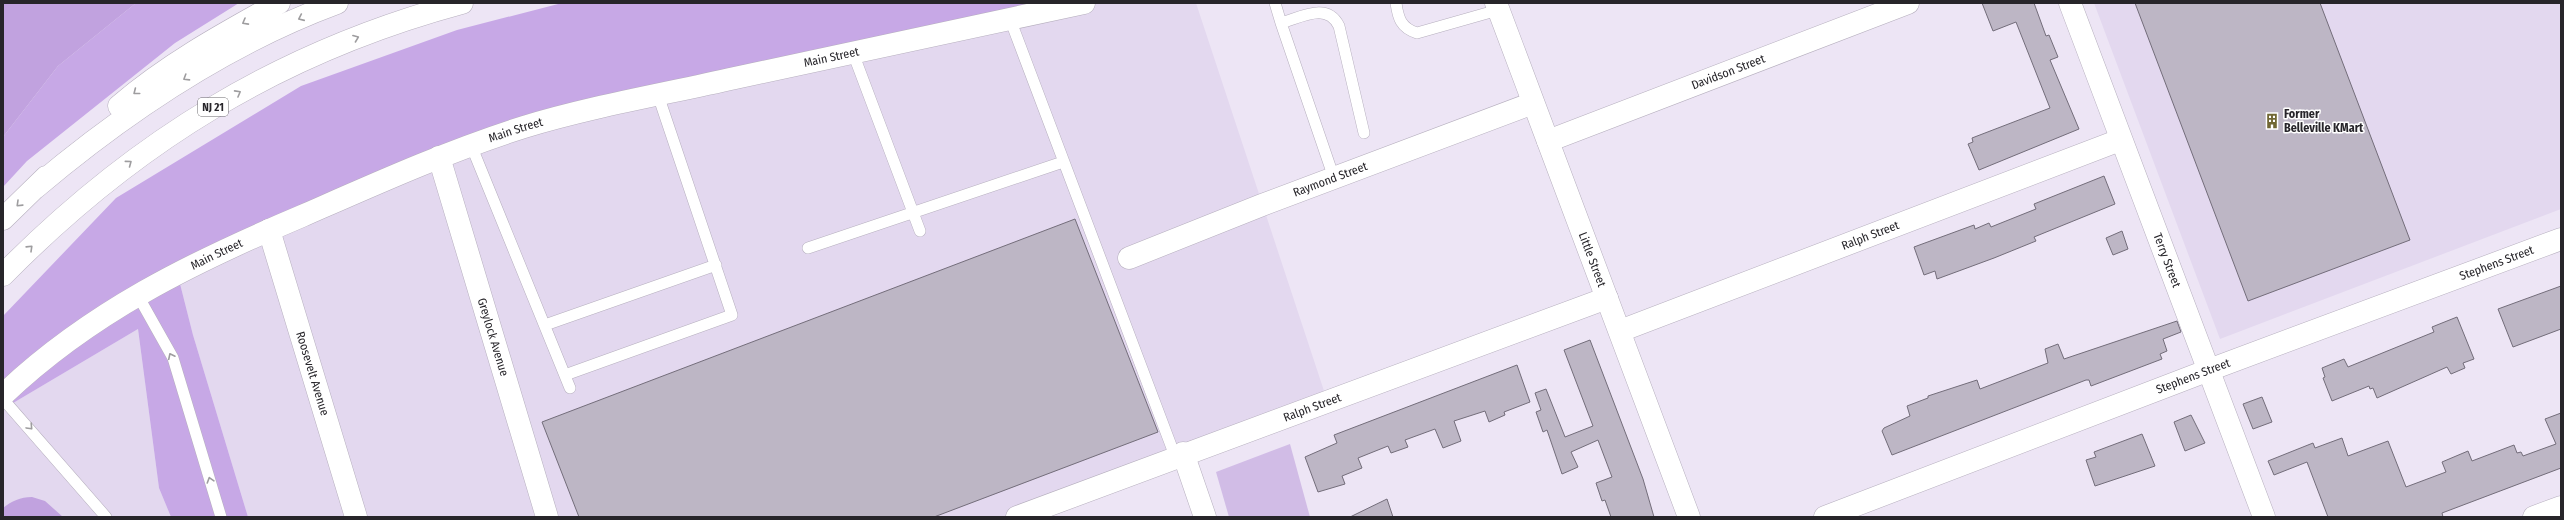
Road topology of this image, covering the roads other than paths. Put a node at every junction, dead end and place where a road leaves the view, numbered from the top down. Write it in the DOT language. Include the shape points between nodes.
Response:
graph roads {
  1 [pos="279,3"];
  2 [pos="337,3"];
  3 [pos="462,3"];
  4 [pos="1084,3"];
  5 [pos="1276,3"];
  6 [pos="1396,3"];
  7 [pos="1908,3"];
  8 [pos="2070,3"];
  9 [pos="1497,6"];
  10 [pos="1010,19"];
  11 [pos="1281,23"];
  12 [pos="853,53"];
  13 [pos="658,95"];
  14 [pos="1533,103"];
  15 [pos="1364,133"];
  16 [pos="2120,140"];
  17 [pos="1548,141"];
  18 [pos="471,145"];
  19 [pos="439,157"];
  20 [pos="1063,162"];
  21 [pos="1331,170"];
  22 [pos="35,188"];
  23 [pos="913,211"];
  24 [pos="3,220"];
  25 [pos="269,230"];
  26 [pos="920,231"];
  27 [pos="2561,238"];
  28 [pos="808,248"];
  29 [pos="1129,258"];
  30 [pos="716,265"];
  31 [pos="3,275"];
  32 [pos="137,294"];
  33 [pos="1607,298"];
  34 [pos="545,325"];
  35 [pos="1620,331"];
  36 [pos="2209,370"];
  37 [pos="565,375"];
  38 [pos="570,388"];
  39 [pos="3,395"];
  40 [pos="3,399"];
  41 [pos="1179,455"];
  42 [pos="2561,507"];
  43 [pos="106,517"];
  44 [pos="221,517"];
  45 [pos="356,517"];
  46 [pos="547,517"];
  47 [pos="1016,517"];
  48 [pos="1205,517"];
  49 [pos="1689,517"];
  50 [pos="1825,517"];
  51 [pos="2264,517"];
  52 [pos="2534,517"];
  1 -- 22 [label="main road, one-way" via="205,44 133,93 76,145"];
  2 -- 22 [label="main road, one-way" via="278,28 192,74 109,129"];
  31 -- 3 [label="main road, NJ 21, one-way" via="96,188 213,107 267,77 338,44 383,27"];
  4 -- 10 [label="main road, Main Street"];
  5 -- 11 [label="lane"];
  6 -- 9 [label="lane" via="1399,19 1407,30 1417,33"];
  7 -- 17 [label="main road, Davidson Street"];
  8 -- 16 [label="main road, Terry Street"];
  9 -- 14 [label="main road, Little Street"];
  10 -- 12 [label="main road, Main Street"];
  10 -- 20 [label="lane"];
  11 -- 15 [label="lane" via="1323,12 1334,16 1339,26"];
  11 -- 21 [label="lane"];
  12 -- 13 [label="main road, Main Street"];
  12 -- 23 [label="lane"];
  13 -- 18 [label="main road, Main Street" via="528,126"];
  13 -- 30 [label="lane"];
  14 -- 17 [label="main road, Little Street"];
  14 -- 21 [label="main road, Raymond Street"];
  16 -- 35 [label="main road, Ralph Street"];
  16 -- 36 [label="main road, Terry Street"];
  17 -- 33 [label="main road, Little Street"];
  18 -- 19 [label="main road, Main Street"];
  18 -- 34 [label="lane"];
  19 -- 25 [label="main road, Main Street"];
  19 -- 46 [label="main road, Greylock Avenue"];
  20 -- 23 [label="lane"];
  20 -- 41 [label="lane"];
  21 -- 29 [label="main road, Raymond Street"];
  22 -- 24 [label="main road, one-way"];
  23 -- 26 [label="lane"];
  23 -- 28 [label="lane"];
  25 -- 32 [label="main road, Main Street" via="225,248"];
  25 -- 45 [label="main road, Roosevelt Avenue"];
  27 -- 36 [label="main road, Stephens Street"];
  30 -- 34 [label="lane"];
  30 -- 37 [label="lane" via="732,315"];
  32 -- 39 [label="main road, Main Street" via="79,331"];
  44 -- 32 [label="lane, one-way" via="173,358"];
  33 -- 35 [label="main road, Little Street"];
  33 -- 41 [label="main road, Ralph Street"];
  34 -- 37 [label="lane"];
  35 -- 49 [label="main road, Little Street"];
  36 -- 50 [label="main road, Stephens Street"];
  36 -- 51 [label="main road, Terry Street"];
  37 -- 38 [label="lane"];
  40 -- 43 [label="lane, one-way"];
  41 -- 47 [label="main road, Ralph Street"];
  41 -- 48 [label="main road"];
  42 -- 52 [label="main road"];
}
